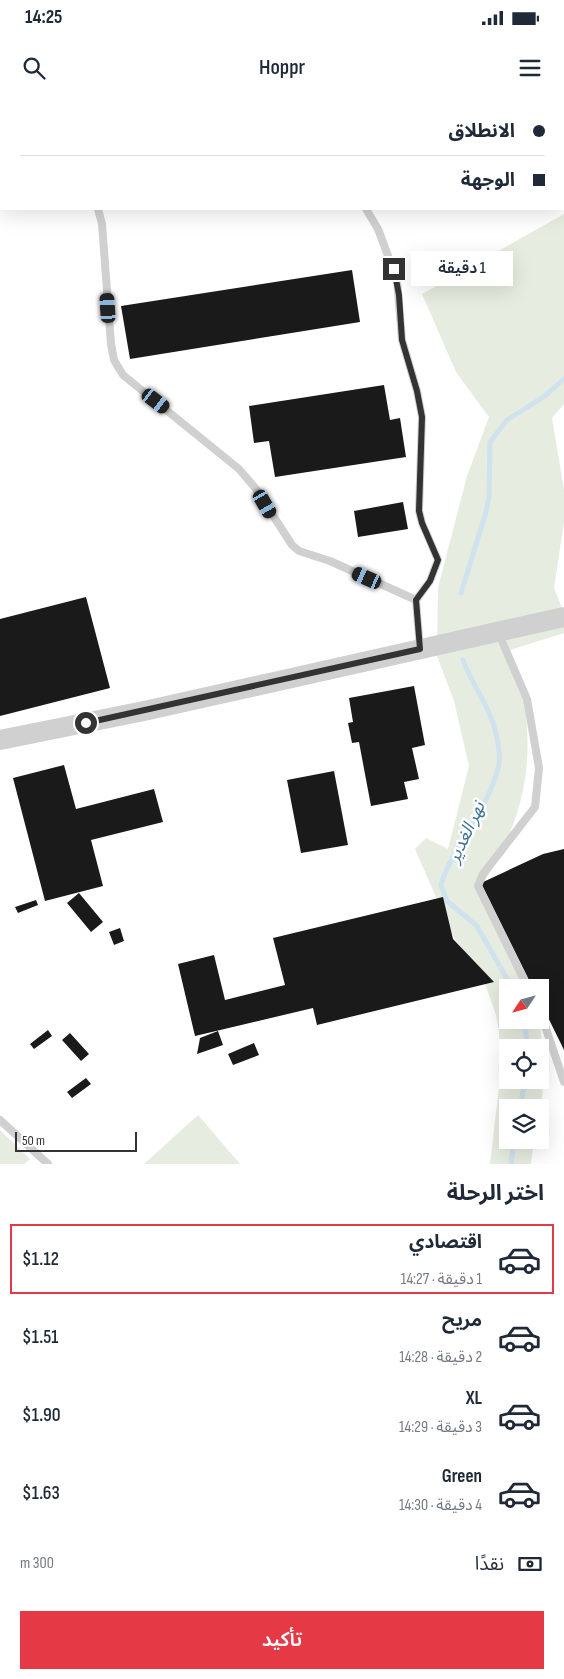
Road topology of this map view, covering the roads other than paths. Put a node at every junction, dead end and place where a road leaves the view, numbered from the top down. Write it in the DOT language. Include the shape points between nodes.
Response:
graph roads {
  1 [pos="98,210"];
  2 [pos="367,210"];
  3 [pos="416,600"];
  4 [pos="564,617"];
  5 [pos="498,632"];
  6 [pos="420,649"];
  7 [pos="0,740"];
  8 [pos="524,979"];
  9 [pos="546,1029"];
  10 [pos="564,1082"];
  11 [pos="0,1120"];
  12 [pos="48,1164"];
  1 -- 3 [label="lane" via="111,344 114,360 124,375 239,469 256,489 287,539 299,551 330,561"];
  2 -- 3 [label="lane" via="378,229 397,280 402,340 422,417 419,511 438,560 430,581"];
  3 -- 6 [label="lane"];
  4 -- 5 [label="street"];
  5 -- 6 [label="street"];
  5 -- 8 [label="lane" via="527,699 539,768 535,807 483,874 478,886"];
  6 -- 7 [label="street"];
  9 -- 10 [label="lane"];
  11 -- 12 [label="lane"];
}
